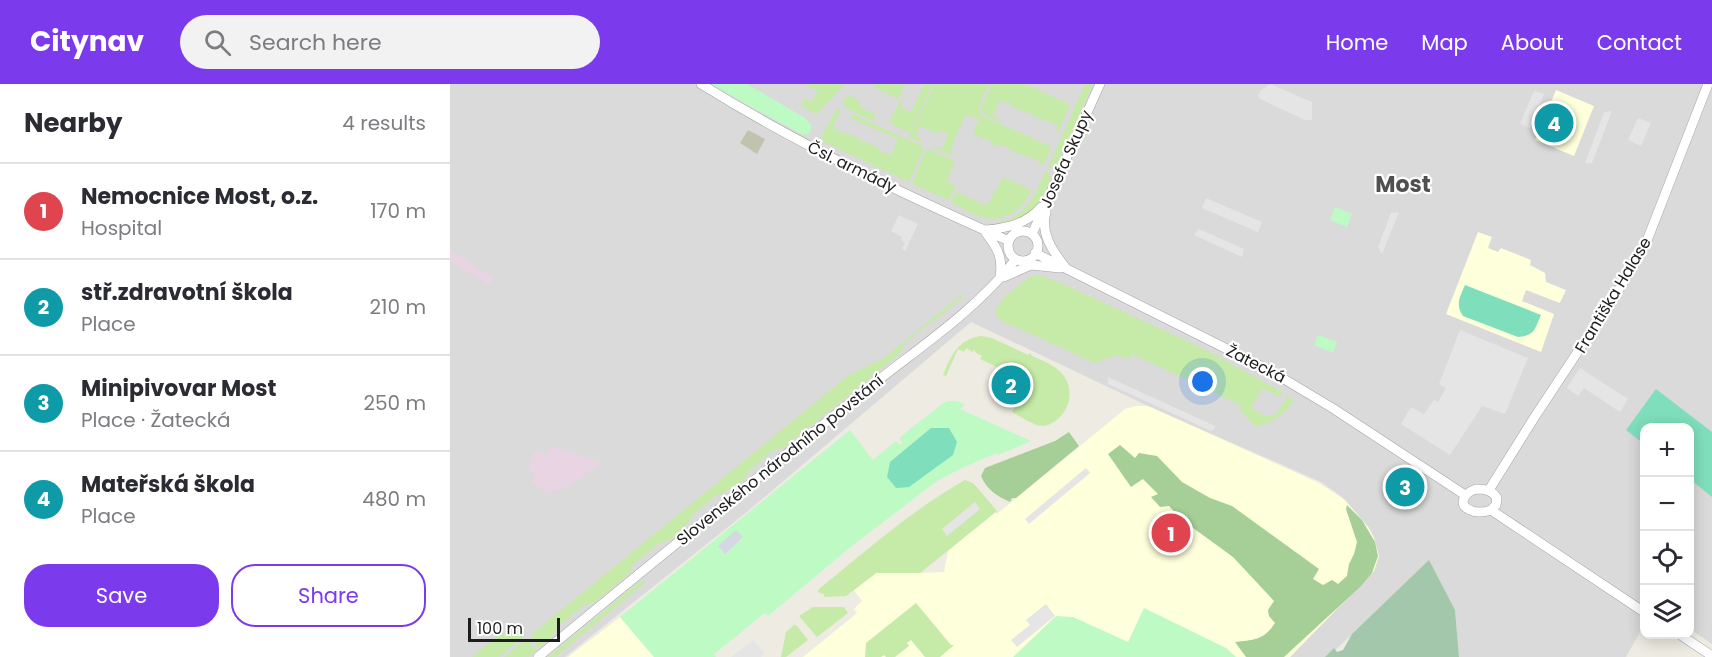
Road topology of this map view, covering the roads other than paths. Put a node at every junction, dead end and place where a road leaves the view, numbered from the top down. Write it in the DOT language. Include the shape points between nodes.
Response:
graph roads {
  1 [pos="701,84"];
  2 [pos="1100,84"];
  3 [pos="1710,84"];
  4 [pos="1049,198"];
  5 [pos="984,230"];
  6 [pos="1032,234"];
  7 [pos="1009,241"];
  8 [pos="1035,253"];
  9 [pos="1016,259"];
  10 [pos="1066,268"];
  11 [pos="1000,280"];
  12 [pos="1489,490"];
  13 [pos="1465,495"];
  14 [pos="1491,510"];
  15 [pos="1640,609"];
  16 [pos="1686,639"];
  17 [pos="1712,656"];
  18 [pos="538,657"];
  1 -- 5 [label="street, Čsl. armády" via="847,166"];
  2 -- 4 [label="street, Josefa Skupy"];
  3 -- 12 [label="street, Františka Halase" via="1648,238"];
  4 -- 5 [label="street" via="1035,214 1019,223"];
  4 -- 6 [label="street, Josefa Skupy"];
  4 -- 10 [label="street" via="1044,221 1047,238"];
  5 -- 7 [label="street, Čsl. armády"];
  5 -- 11 [label="street" via="1000,256"];
  6 -- 7 [label="street" via="1018,232"];
  6 -- 8 [label="street" via="1037,245"];
  7 -- 9 [label="street" via="1010,254"];
  8 -- 9 [label="street" via="1029,259"];
  8 -- 10 [label="street, Žatecká"];
  9 -- 11 [label="street, Slovenského národního povstání"];
  10 -- 11 [label="street" via="1031,265"];
  10 -- 13 [label="street, Žatecká" via="1269,370"];
  11 -- 18 [label="street, Slovenského národního povstání"];
  12 -- 13 [label="street" via="1476,489"];
  12 -- 14 [label="street" via="1497,498"];
  13 -- 14 [label="street" via="1463,502 1471,510"];
  14 -- 15 [label="street"];
  16 -- 17 [label="street"];
}
